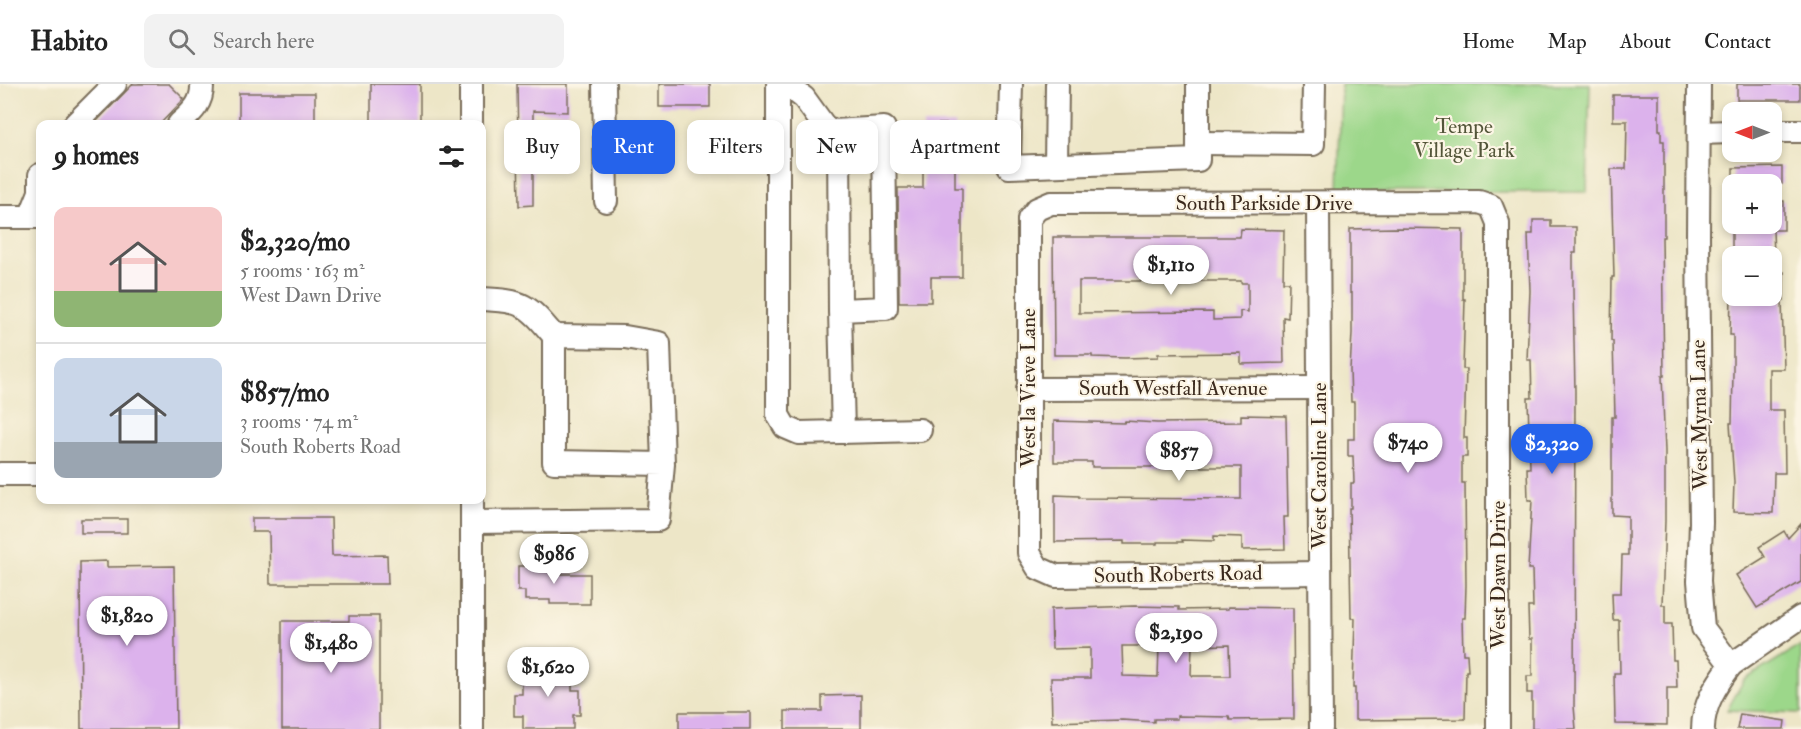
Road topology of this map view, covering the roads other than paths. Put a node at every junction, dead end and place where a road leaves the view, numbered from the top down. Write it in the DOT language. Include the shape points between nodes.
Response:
graph roads {
  1 [pos="115,84"];
  2 [pos="202,84"];
  3 [pos="471,84"];
  4 [pos="604,84"];
  5 [pos="778,84"];
  6 [pos="786,84"];
  7 [pos="1011,84"];
  8 [pos="1057,84"];
  9 [pos="1198,84"];
  10 [pos="1314,84"];
  11 [pos="1699,84"];
  12 [pos="79,120"];
  13 [pos="183,120"];
  14 [pos="471,120"];
  15 [pos="820,120"];
  16 [pos="878,128"];
  17 [pos="1801,130"];
  18 [pos="1782,131"];
  19 [pos="1722,132"];
  20 [pos="1699,133"];
  21 [pos="1198,143"];
  22 [pos="1056,165"];
  23 [pos="839,174"];
  24 [pos="606,201"];
  25 [pos="1318,203"];
  26 [pos="1491,206"];
  27 [pos="1037,209"];
  28 [pos="0,217"];
  29 [pos="35,217"];
  30 [pos="486,299"];
  31 [pos="840,310"];
  32 [pos="554,336"];
  33 [pos="1318,388"];
  34 [pos="1028,389"];
  35 [pos="920,430"];
  36 [pos="843,432"];
  37 [pos="663,464"];
  38 [pos="0,474"];
  39 [pos="36,474"];
  40 [pos="472,511"];
  41 [pos="1038,568"];
  42 [pos="1319,573"];
  43 [pos="1801,616"];
  44 [pos="1731,664"];
  45 [pos="472,729"];
  46 [pos="1321,729"];
  47 [pos="1498,729"];
  48 [pos="1703,729"];
  1 -- 12 [label="street"];
  2 -- 13 [label="street" via="196,108"];
  3 -- 14 [label="street"];
  4 -- 24 [label="street"];
  5 -- 36 [label="street" via="778,415 785,427 798,433"];
  6 -- 15 [label="street" via="804,98"];
  7 -- 22 [label="street" via="1009,167"];
  8 -- 22 [label="street"];
  9 -- 21 [label="street"];
  10 -- 21 [label="street" via="1313,144"];
  11 -- 20 [label="street, West Myrna Lane"];
  16 -- 31 [label="street" via="884,128 886,308"];
  17 -- 18 [label="street"];
  19 -- 20 [label="street"];
  20 -- 44 [label="street, West Myrna Lane" via="1699,581 1703,628"];
  21 -- 22 [label="street" via="1198,160"];
  23 -- 31 [label="street"];
  25 -- 26 [label="street, South Parkside Drive" via="1479,202"];
  25 -- 27 [label="street, South Parkside Drive" via="1051,203"];
  25 -- 33 [label="street, West Caroline Lane"];
  26 -- 47 [label="street, West Dawn Drive" via="1498,223"];
  27 -- 34 [label="street, West la Vieve Lane" via="1029,219"];
  28 -- 29 [label="street"];
  30 -- 32 [label="street" via="513,300 533,312"];
  31 -- 36 [label="street"];
  32 -- 37 [label="street" via="625,337 659,343"];
  32 -- 37 [label="street" via="554,462"];
  33 -- 34 [label="street, South Westfall Avenue"];
  33 -- 42 [label="street, West Caroline Lane"];
  34 -- 41 [label="street, West la Vieve Lane" via="1029,554"];
  35 -- 36 [label="street"];
  37 -- 40 [label="street" via="658,520"];
  38 -- 39 [label="street"];
  40 -- 45 [label="street"];
  41 -- 42 [label="street, South Roberts Road" via="1056,576"];
  42 -- 46 [label="street, West Caroline Lane"];
  43 -- 44 [label="street"];
  44 -- 48 [label="street" via="1713,691"];
}
